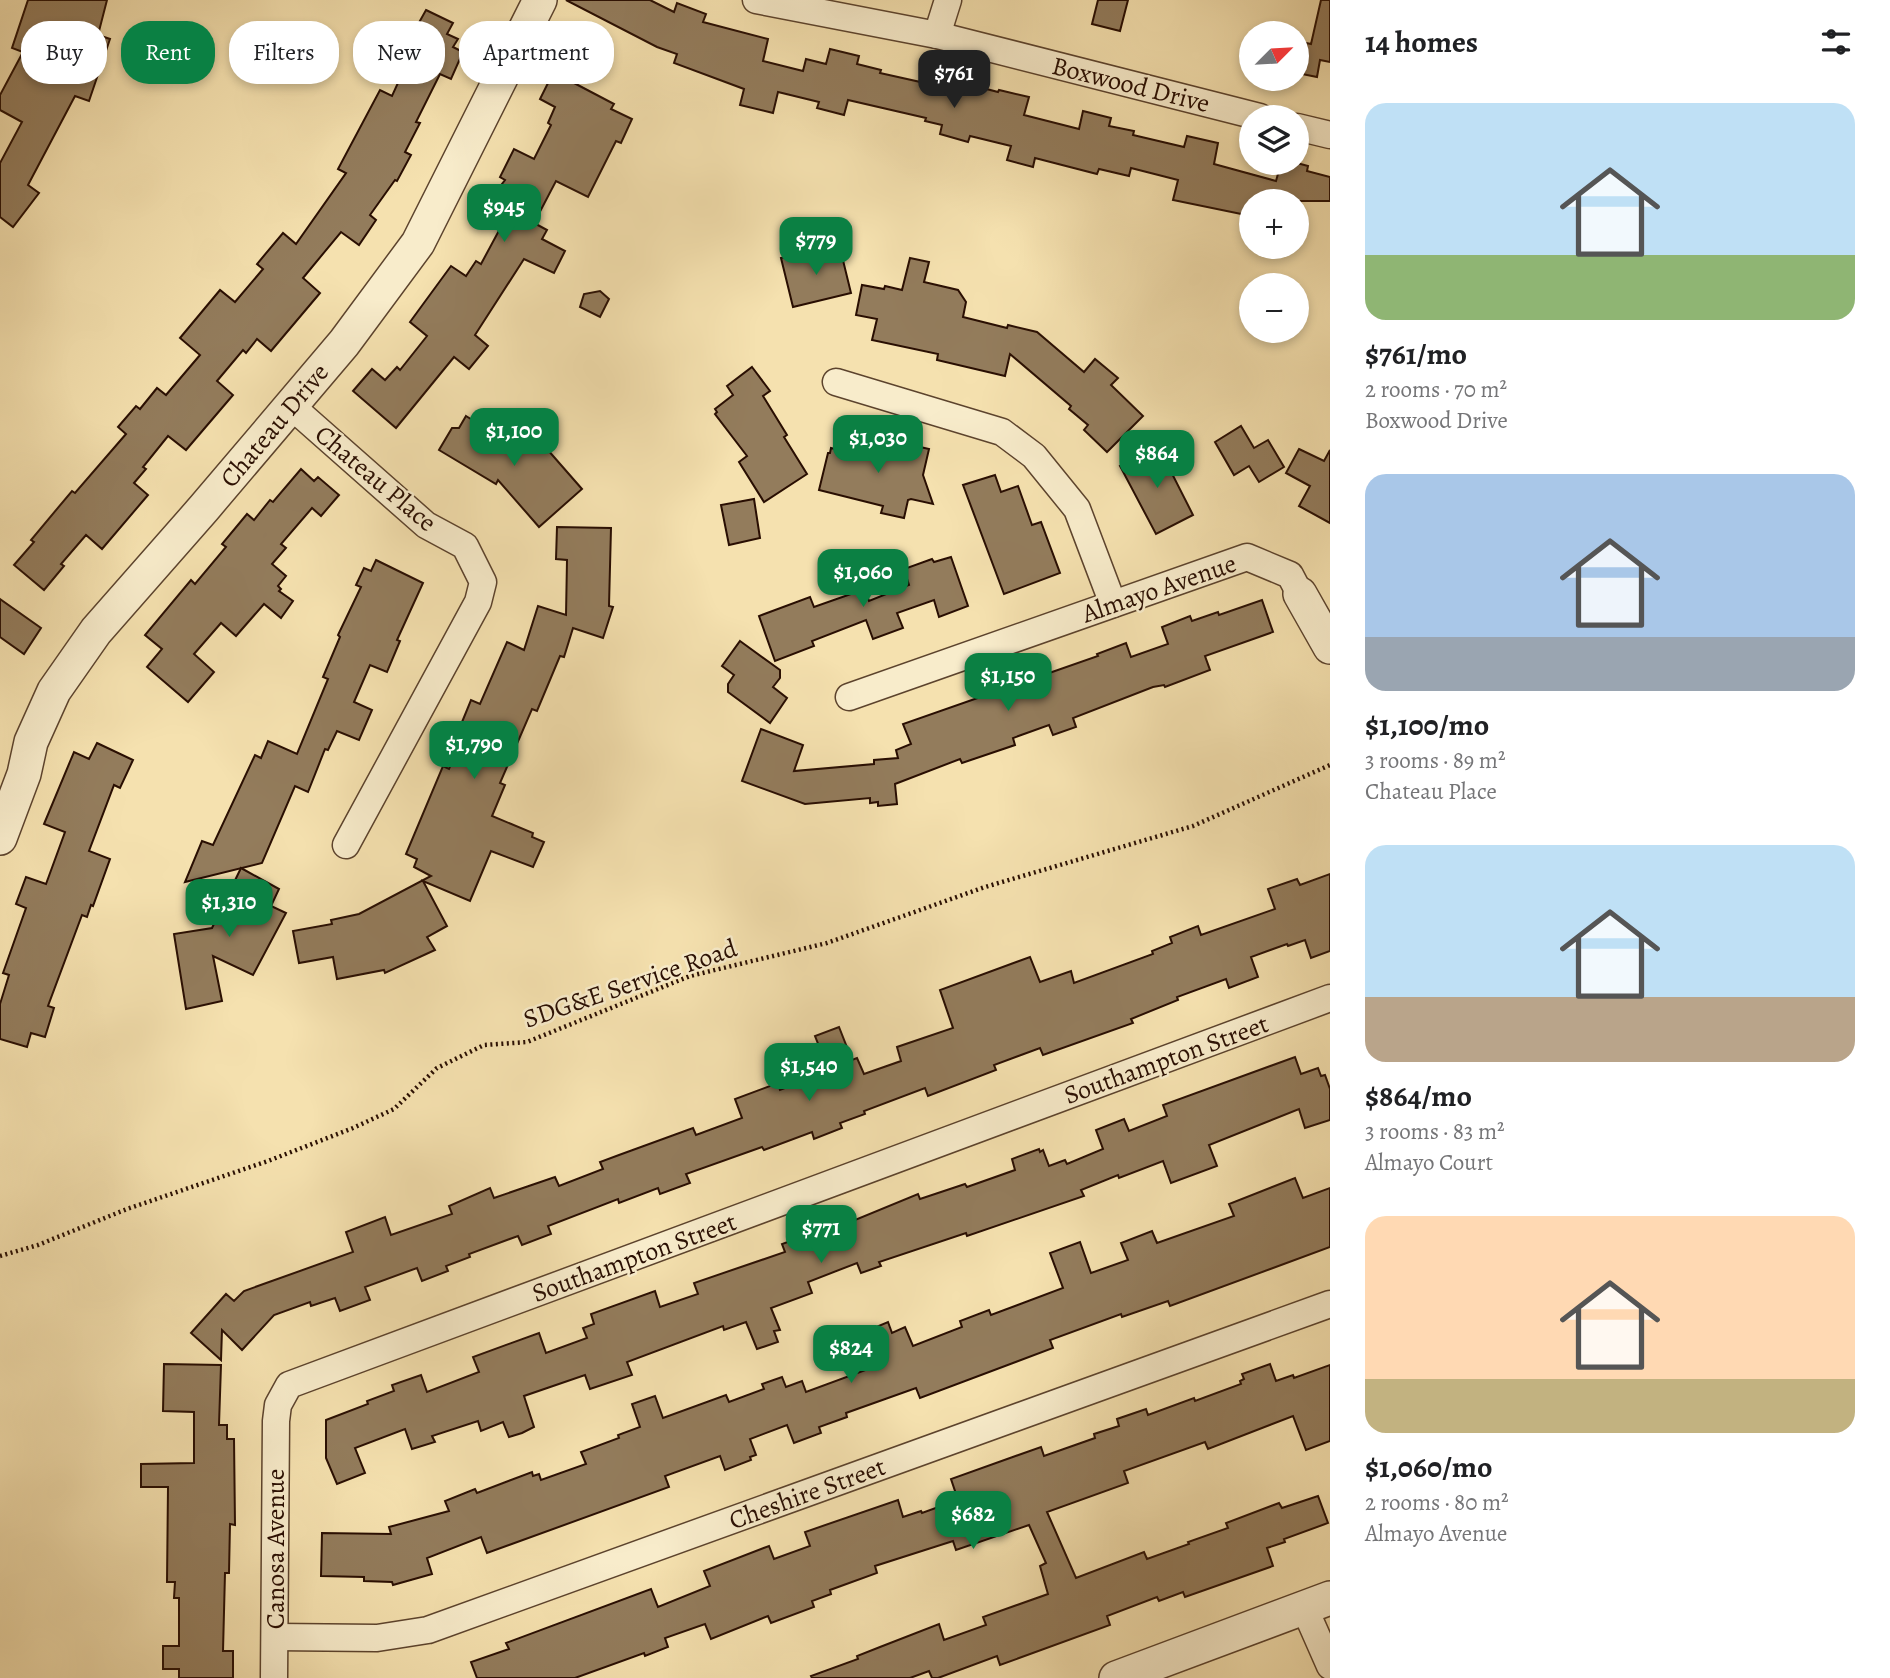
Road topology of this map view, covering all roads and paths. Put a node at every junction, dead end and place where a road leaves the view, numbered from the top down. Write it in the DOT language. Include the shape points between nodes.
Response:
graph roads {
  1 [pos="540,0"];
  2 [pos="756,0"];
  3 [pos="948,0"];
  4 [pos="937,35"];
  5 [pos="1239,112"];
  6 [pos="1309,130"];
  7 [pos="1330,135"];
  8 [pos="836,382"];
  9 [pos="290,405"];
  10 [pos="1300,594"];
  11 [pos="1113,604"];
  12 [pos="1330,647"];
  13 [pos="849,696"];
  14 [pos="1330,765"];
  15 [pos="0,838"];
  16 [pos="346,845"];
  17 [pos="1330,998"];
  18 [pos="0,1256"];
  19 [pos="1330,1304"];
  20 [pos="276,1421"];
  21 [pos="1317,1603"];
  22 [pos="275,1637"];
  23 [pos="1330,1666"];
  24 [pos="274,1678"];
  25 [pos="1115,1678"];
  1 -- 9 [label="street, Chateau Drive" via="418,243 344,343"];
  2 -- 4 [label="street, Boxwood Drive"];
  3 -- 4 [label="street"];
  4 -- 5 [label="street, Boxwood Drive"];
  6 -- 7 [label="street"];
  8 -- 11 [label="street" via="1002,432 1034,456 1077,509"];
  9 -- 15 [label="street, Chateau Drive" via="96,631 54,691 31,742"];
  9 -- 16 [label="street, Chateau Place" via="426,525 465,546 483,582 478,602"];
  10 -- 11 [label="street, Almayo Avenue" via="1290,575 1247,556"];
  10 -- 12 [label="street"];
  11 -- 13 [label="street, Almayo Avenue"];
  14 -- 18 [label="path, SDG&E Service Road" via="1193,826 985,887 827,943 690,976 527,1042 484,1045 437,1068 394,1109 354,1128"];
  17 -- 20 [label="street, Southampton Street" via="289,1385 278,1405"];
  19 -- 22 [label="street, Cheshire Street" via="428,1630 377,1638"];
  20 -- 22 [label="street, Canosa Avenue"];
  21 -- 23 [label="street"];
  21 -- 25 [label="street"];
  22 -- 24 [label="street, Canosa Avenue"];
}
